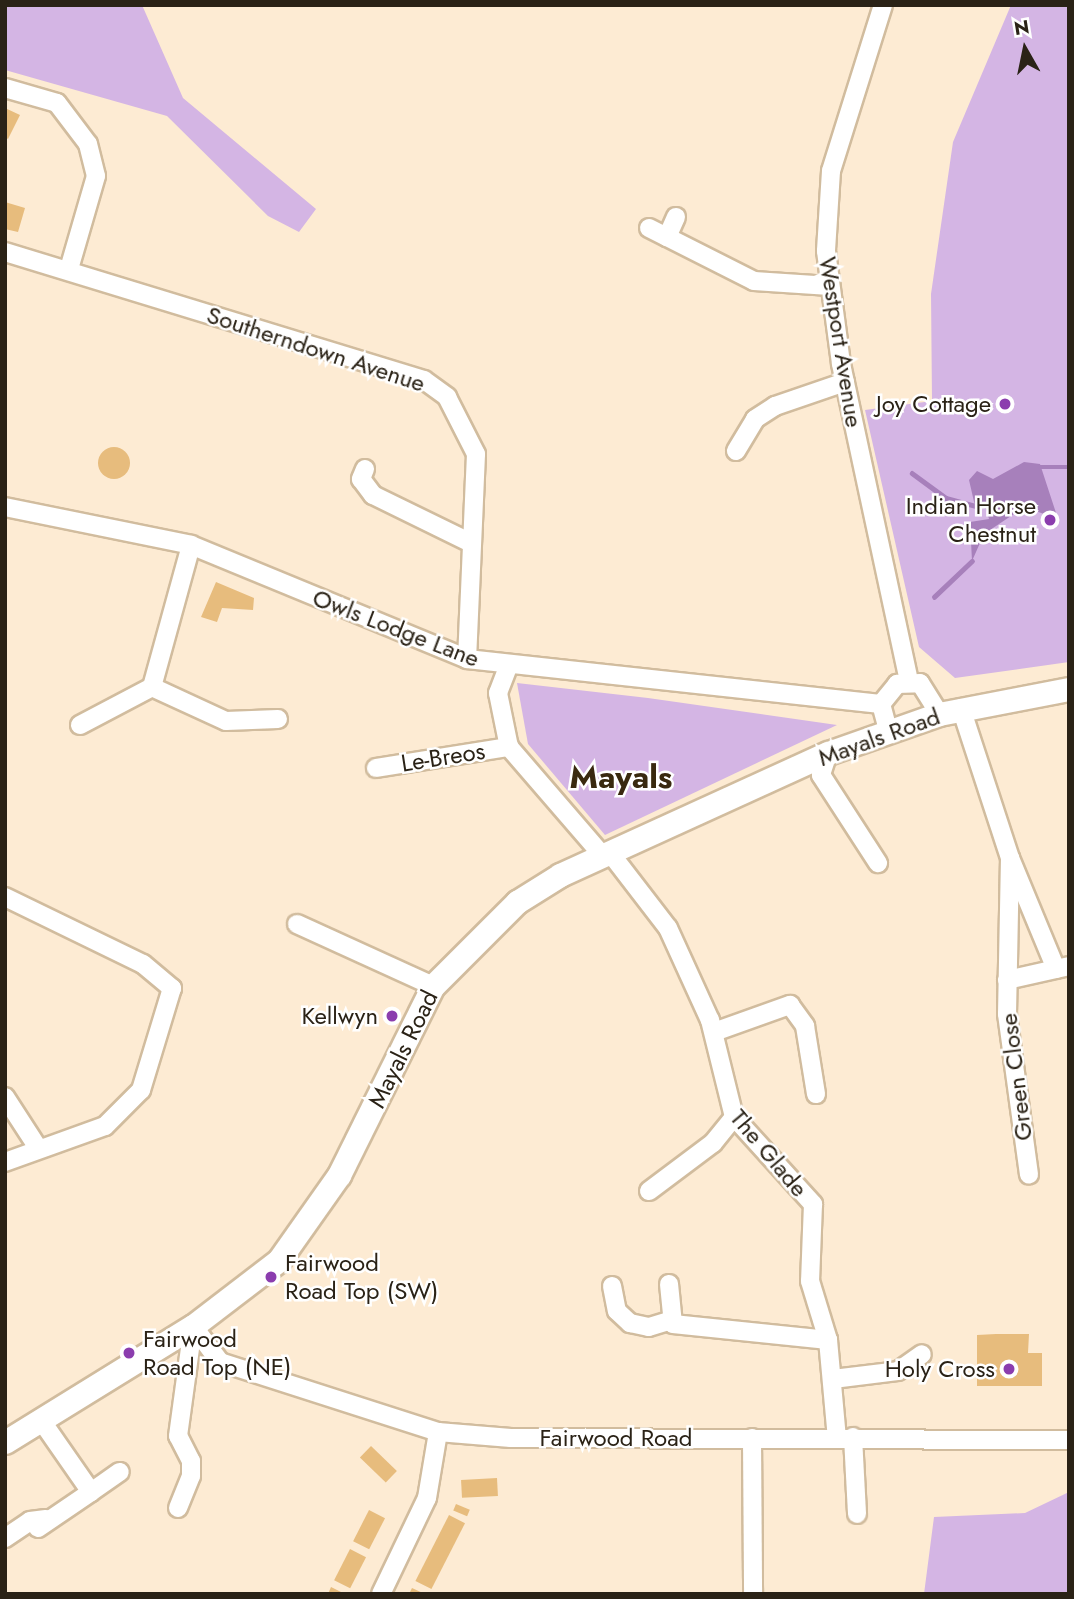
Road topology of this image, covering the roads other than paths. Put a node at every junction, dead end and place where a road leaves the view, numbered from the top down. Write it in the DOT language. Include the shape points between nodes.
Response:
graph roads {
  1 [pos="883,5"];
  2 [pos="5,88"];
  3 [pos="676,217"];
  4 [pos="649,228"];
  5 [pos="667,237"];
  6 [pos="5,252"];
  7 [pos="69,269"];
  8 [pos="830,286"];
  9 [pos="845,382"];
  10 [pos="736,451"];
  11 [pos="365,469"];
  12 [pos="5,508"];
  13 [pos="471,543"];
  14 [pos="191,545"];
  15 [pos="467,659"];
  16 [pos="508,667"];
  17 [pos="909,681"];
  18 [pos="152,687"];
  19 [pos="1069,689"];
  20 [pos="881,704"];
  21 [pos="950,711"];
  22 [pos="278,719"];
  23 [pos="80,725"];
  24 [pos="888,730"];
  25 [pos="509,747"];
  26 [pos="828,753"];
  27 [pos="376,768"];
  28 [pos="607,855"];
  29 [pos="1010,858"];
  30 [pos="878,863"];
  31 [pos="5,897"];
  32 [pos="297,924"];
  33 [pos="1062,967"];
  34 [pos="1007,980"];
  35 [pos="433,986"];
  36 [pos="714,1032"];
  37 [pos="816,1094"];
  38 [pos="5,1097"];
  39 [pos="734,1117"];
  40 [pos="38,1148"];
  41 [pos="5,1162"];
  42 [pos="1029,1174"];
  43 [pos="649,1191"];
  44 [pos="669,1284"];
  45 [pos="612,1286"];
  46 [pos="672,1320"];
  47 [pos="193,1326"];
  48 [pos="828,1340"];
  49 [pos="922,1354"];
  50 [pos="833,1379"];
  51 [pos="41,1420"];
  52 [pos="438,1432"];
  53 [pos="845,1437"];
  54 [pos="7,1438"];
  55 [pos="752,1438"];
  56 [pos="1069,1440"];
  57 [pos="120,1472"];
  58 [pos="91,1492"];
  59 [pos="178,1508"];
  60 [pos="857,1514"];
  61 [pos="5,1538"];
  62 [pos="381,1594"];
  63 [pos="753,1594"];
  1 -- 8 [label="street, Westport Avenue" via="831,171"];
  2 -- 7 [label="street" via="57,103 88,144 96,176"];
  3 -- 5 [label="street"];
  4 -- 5 [label="street"];
  5 -- 8 [label="street" via="754,281"];
  6 -- 7 [label="street, Southerndown Avenue"];
  7 -- 13 [label="street, Southerndown Avenue" via="424,380 459,414 476,454"];
  8 -- 9 [label="street, Westport Avenue"];
  9 -- 10 [label="street" via="775,406 755,419"];
  9 -- 17 [label="street, Westport Avenue"];
  11 -- 13 [label="street" via="361,479 373,495"];
  12 -- 14 [label="street, Owls Lodge Lane"];
  13 -- 15 [label="street, Southerndown Avenue"];
  14 -- 15 [label="street, Owls Lodge Lane"];
  14 -- 18 [label="street"];
  15 -- 16 [label="street, Owls Lodge Lane"];
  16 -- 20 [label="street, Owls Lodge Lane"];
  16 -- 25 [label="street" via="498,693"];
  17 -- 20 [label="street" via="890,688"];
  17 -- 21 [label="street, Green Close"];
  18 -- 22 [label="street" via="226,721"];
  18 -- 23 [label="street"];
  19 -- 21 [label="main road, Mayals Road"];
  20 -- 24 [label="street"];
  21 -- 24 [label="main road, Mayals Road"];
  21 -- 29 [label="street, Green Close"];
  24 -- 26 [label="main road, Mayals Road"];
  25 -- 27 [label="street, Le-Breos"];
  25 -- 28 [label="street, The Glade"];
  26 -- 28 [label="main road, Mayals Road"];
  26 -- 30 [label="street" via="821,775"];
  28 -- 35 [label="main road, Mayals Road" via="517,902"];
  28 -- 36 [label="street, The Glade" via="668,928"];
  29 -- 33 [label="street, Green Close"];
  29 -- 34 [label="street, Green Close"];
  31 -- 40 [label="street" via="143,964 172,988 141,1090 105,1126"];
  32 -- 35 [label="street"];
  33 -- 34 [label="street, Green Close"];
  34 -- 42 [label="street, Green Close"];
  35 -- 47 [label="main road, Mayals Road" via="339,1175 293,1244"];
  36 -- 37 [label="street" via="790,1005 805,1026"];
  36 -- 39 [label="street, The Glade"];
  38 -- 40 [label="street"];
  39 -- 43 [label="street" via="713,1143"];
  39 -- 48 [label="street, The Glade" via="813,1205 810,1281"];
  40 -- 41 [label="street"];
  44 -- 46 [label="street"];
  45 -- 46 [label="street" via="617,1311 630,1323 649,1327"];
  46 -- 48 [label="street" via="724,1333"];
  47 -- 51 [label="main road, Mayals Road"];
  47 -- 52 [label="street, Fairwood Road" via="220,1362"];
  47 -- 59 [label="street" via="178,1436 191,1476"];
  48 -- 50 [label="street, The Glade"];
  49 -- 50 [label="street" via="898,1371"];
  50 -- 53 [label="street, The Glade"];
  51 -- 54 [label="main road, Mayals Road"];
  51 -- 58 [label="street"];
  52 -- 55 [label="street, Fairwood Road"];
  52 -- 62 [label="street" via="427,1498"];
  53 -- 55 [label="street, Fairwood Road"];
  53 -- 56 [label="street, Fairwood Road"];
  53 -- 60 [label="street, The Glade"];
  55 -- 63 [label="street"];
  57 -- 58 [label="street"];
  58 -- 61 [label="street" via="43,1524 30,1521"];
}
